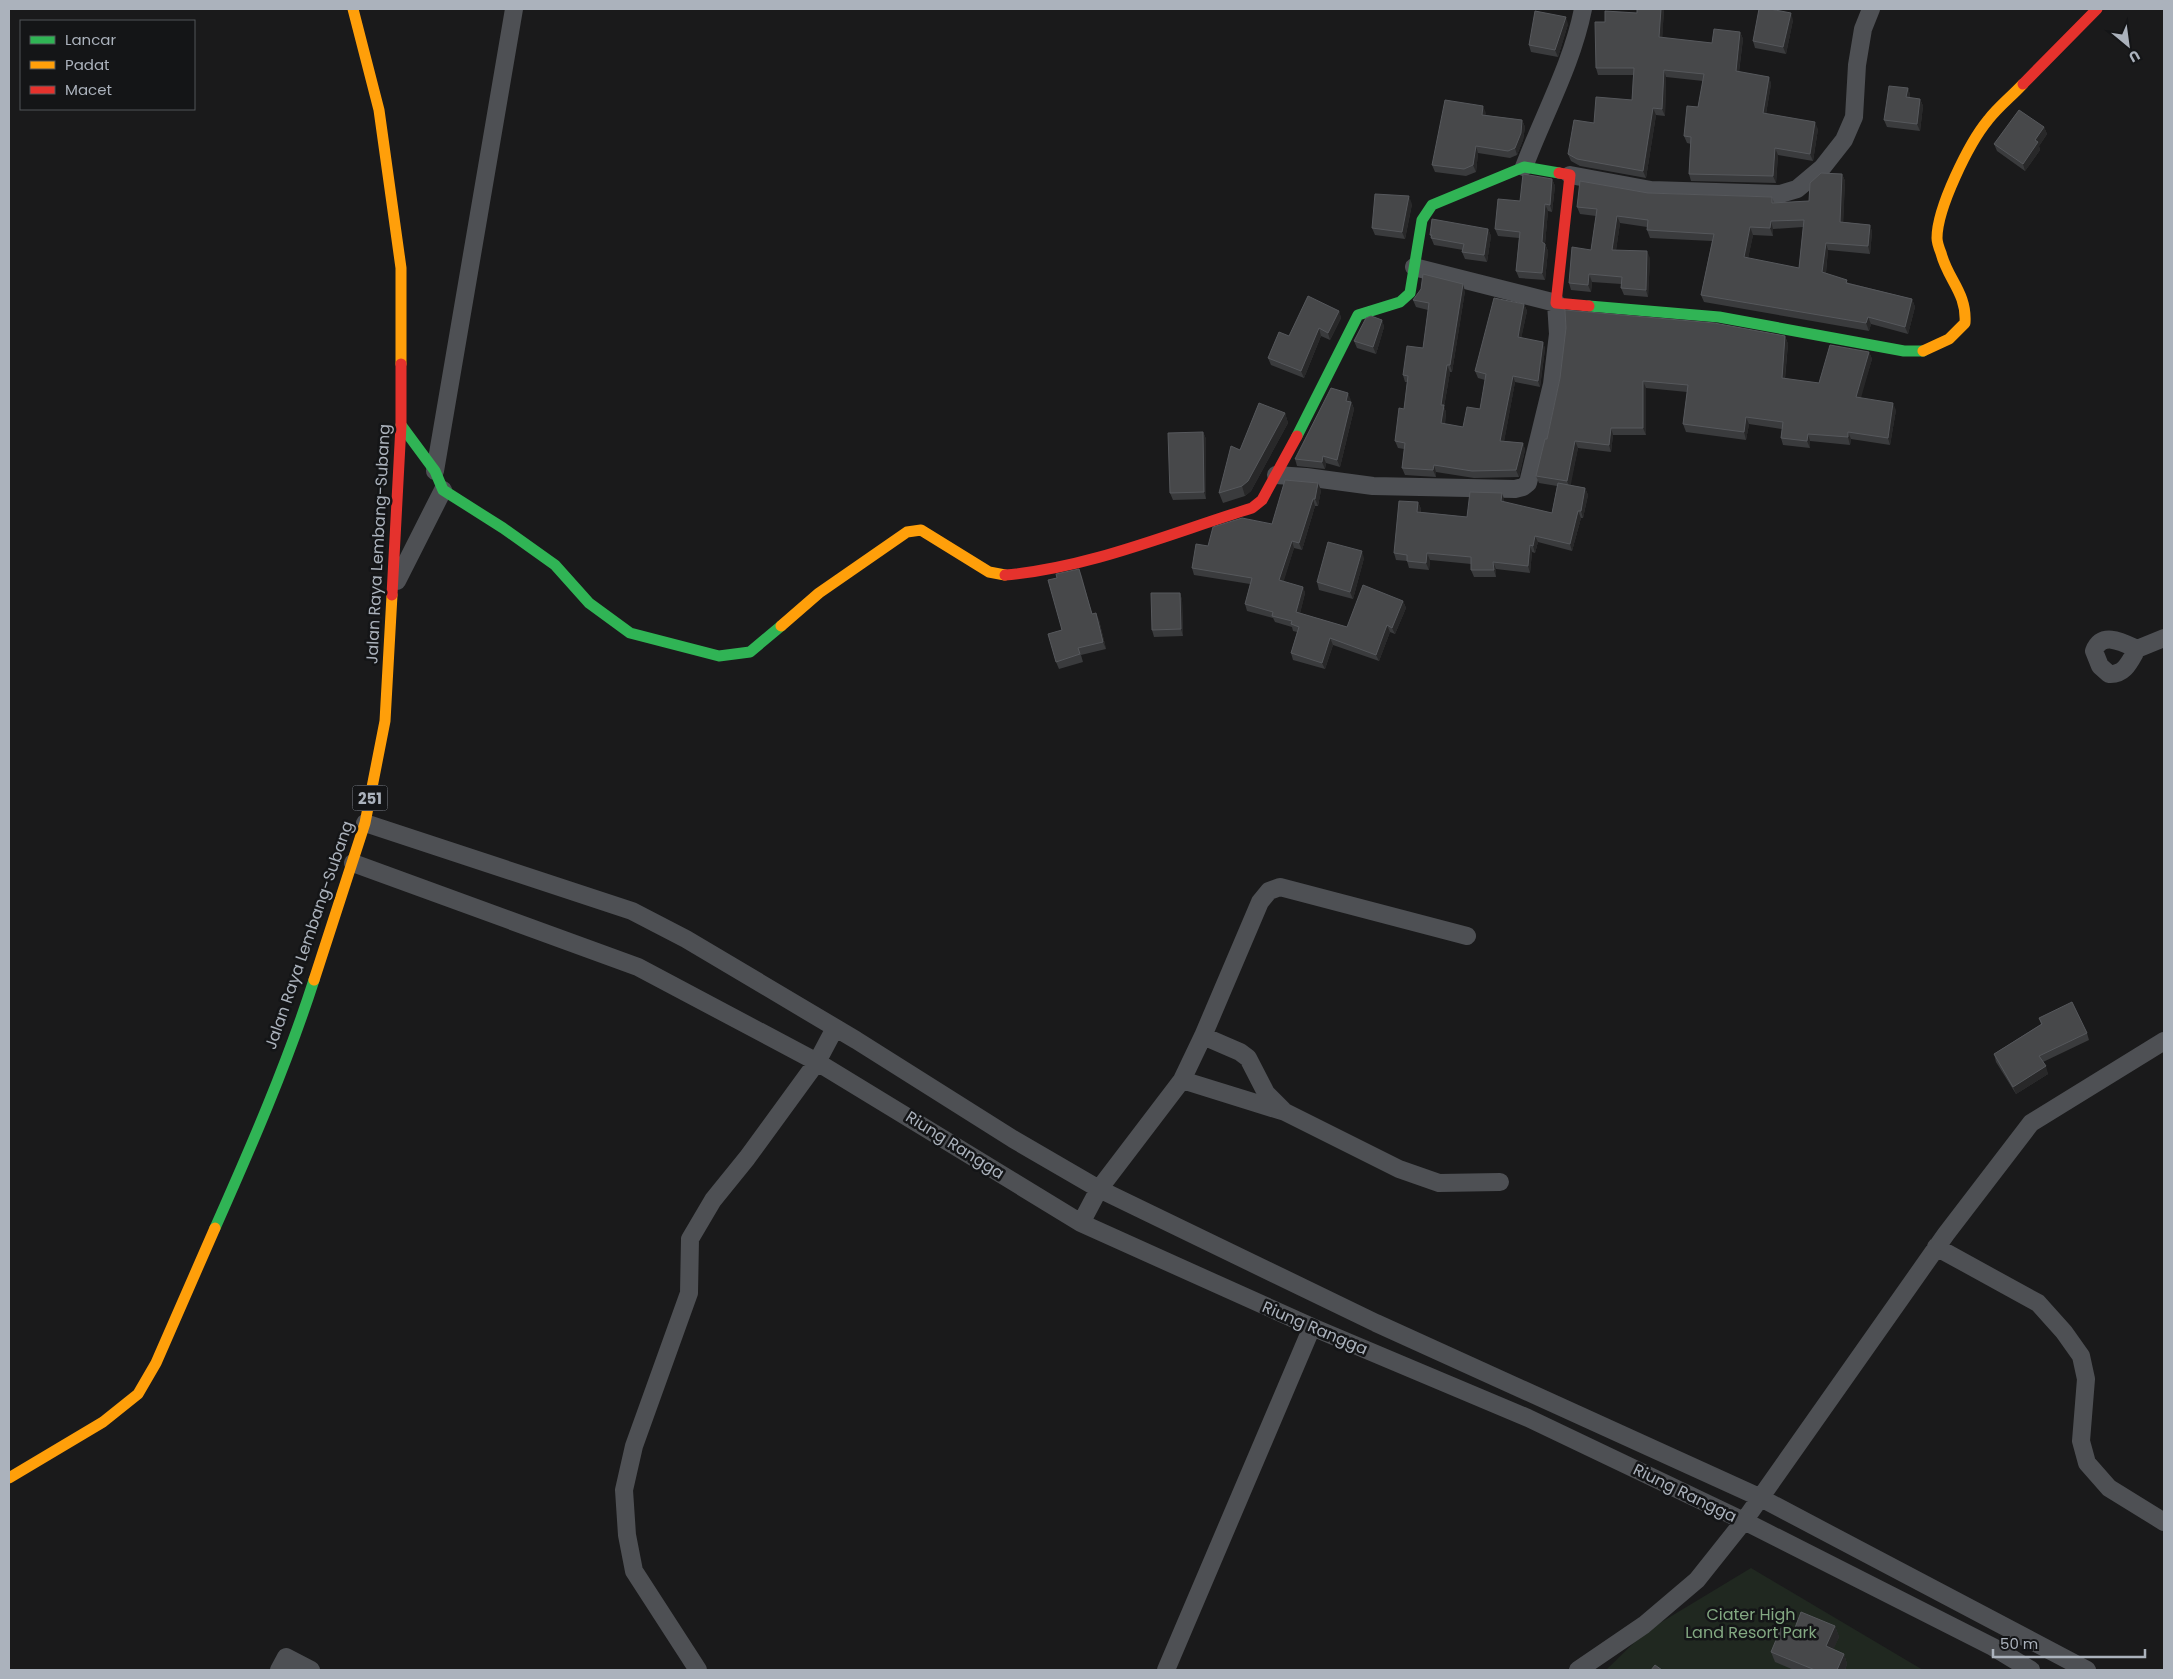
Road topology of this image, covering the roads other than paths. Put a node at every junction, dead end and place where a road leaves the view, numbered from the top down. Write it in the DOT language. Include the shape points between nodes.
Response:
graph roads {
  1 [pos="353,9"];
  2 [pos="514,9"];
  3 [pos="1583,9"];
  4 [pos="1871,9"];
  5 [pos="2097,9"];
  6 [pos="1524,167"];
  7 [pos="1570,175"];
  8 [pos="1414,267"];
  9 [pos="1556,303"];
  10 [pos="401,425"];
  11 [pos="434,471"];
  12 [pos="1276,475"];
  13 [pos="443,490"];
  14 [pos="393,589"];
  15 [pos="2164,638"];
  16 [pos="2137,649"];
  17 [pos="365,824"];
  18 [pos="353,863"];
  19 [pos="1467,936"];
  20 [pos="835,1028"];
  21 [pos="1203,1036"];
  22 [pos="2164,1041"];
  23 [pos="817,1062"];
  24 [pos="1182,1080"];
  25 [pos="1285,1112"];
  26 [pos="1500,1182"];
  27 [pos="1099,1189"];
  28 [pos="1081,1223"];
  29 [pos="1936,1247"];
  30 [pos="1312,1327"];
  31 [pos="9,1478"];
  32 [pos="1760,1497"];
  33 [pos="1744,1521"];
  34 [pos="2164,1522"];
  35 [pos="279,1670"];
  36 [pos="311,1670"];
  37 [pos="698,1670"];
  38 [pos="1166,1670"];
  39 [pos="1578,1670"];
  40 [pos="2031,1670"];
  41 [pos="2086,1670"];
  1 -- 10 [label="street, Jalan Raya Lembang-Subang / 251" via="379,110 401,268"];
  2 -- 11 [label="street"];
  3 -- 6 [label="street" via="1564,71"];
  4 -- 7 [label="street" via="1863,29 1857,65 1854,117 1844,140 1822,168 1797,190 1780,194 1650,190"];
  5 -- 9 [label="street" via="1988,120 1960,168 1940,216 1937,239 1944,266 1964,301 1965,323 1934,347 1920,352 1904,351 1719,316"];
  6 -- 7 [label="street"];
  6 -- 8 [label="street" via="1432,205 1422,220"];
  7 -- 9 [label="street"];
  8 -- 9 [label="street"];
  8 -- 12 [label="street" via="1407,297 1365,310 1352,324"];
  9 -- 12 [label="street" via="1558,334 1552,384 1530,478 1523,487 1373,486"];
  10 -- 11 [label="street"];
  10 -- 14 [label="street, Jalan Raya Lembang-Subang / 251"];
  11 -- 13 [label="street"];
  12 -- 13 [label="street" via="1262,500 1252,508 1078,563 1038,572 1001,575 921,530 907,532 819,593 750,652 719,656 630,633 589,603 556,565"];
  13 -- 14 [label="street"];
  14 -- 17 [label="street, Jalan Raya Lembang-Subang / 251" via="385,721"];
  15 -- 16 [label="street"];
  17 -- 18 [label="street, Jalan Raya Lembang-Subang / 251"];
  17 -- 20 [label="street" via="632,911 686,939"];
  18 -- 23 [label="street, Riung Rangga" via="638,967"];
  18 -- 31 [label="street, Jalan Raya Lembang-Subang / 251" via="302,1017 253,1142 156,1364 138,1394 103,1422"];
  19 -- 21 [label="street" via="1280,888 1269,891 1260,902"];
  20 -- 23 [label="street"];
  20 -- 27 [label="street"];
  21 -- 24 [label="street"];
  21 -- 25 [label="street" via="1248,1058 1266,1093"];
  22 -- 29 [label="street" via="2031,1123"];
  23 -- 28 [label="street, Riung Rangga"];
  23 -- 37 [label="street" via="713,1200 690,1238 689,1292 634,1446 624,1490 634,1571"];
  24 -- 25 [label="street"];
  24 -- 27 [label="street"];
  25 -- 26 [label="street" via="1399,1169 1439,1183"];
  27 -- 28 [label="street"];
  27 -- 32 [label="street" via="1376,1323"];
  28 -- 30 [label="street, Riung Rangga"];
  29 -- 32 [label="street"];
  29 -- 34 [label="street" via="2038,1303 2064,1332 2081,1356 2086,1379 2081,1442 2087,1463 2109,1488"];
  30 -- 33 [label="street, Riung Rangga" via="1528,1418"];
  30 -- 38 [label="street"];
  32 -- 33 [label="street"];
  32 -- 41 [label="street"];
  33 -- 39 [label="street" via="1697,1580 1644,1625"];
  33 -- 40 [label="street, Riung Rangga" via="1993,1647"];
  35 -- 36 [label="street" via="286,1657"];
}
